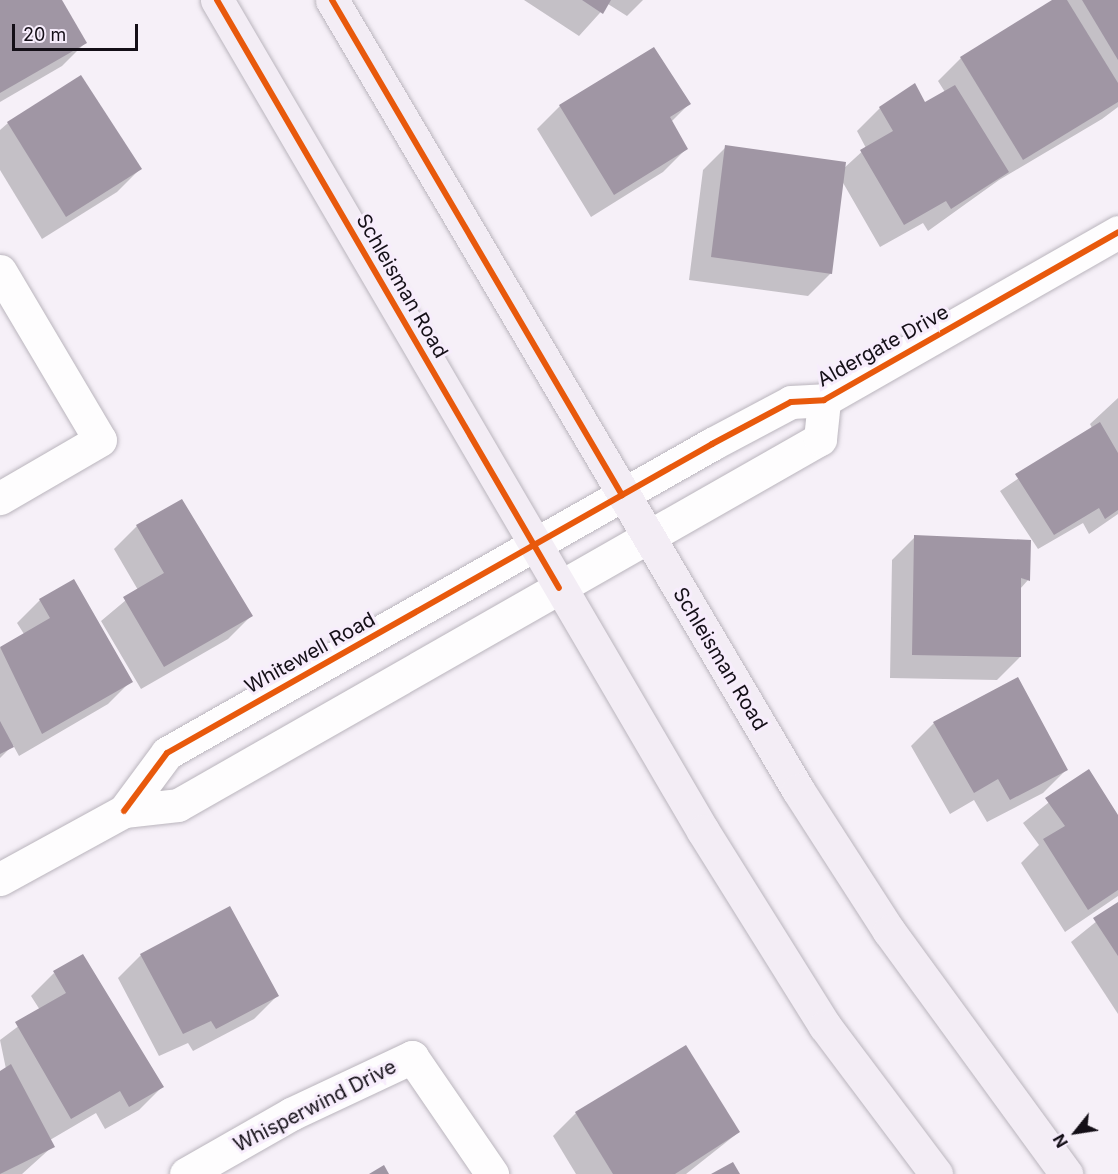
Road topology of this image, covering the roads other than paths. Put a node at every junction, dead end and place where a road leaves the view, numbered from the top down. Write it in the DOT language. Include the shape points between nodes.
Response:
graph roads {
  1 [pos="217,0"];
  2 [pos="332,0"];
  3 [pos="1118,232"];
  4 [pos="0,271"];
  5 [pos="824,400"];
  6 [pos="622,495"];
  7 [pos="0,498"];
  8 [pos="648,538"];
  9 [pos="534,547"];
  10 [pos="559,588"];
  11 [pos="124,811"];
  12 [pos="0,879"];
  13 [pos="186,1174"];
  14 [pos="492,1174"];
  15 [pos="936,1174"];
  16 [pos="1066,1174"];
  1 -- 9 [label="main road, Schleisman Road"];
  2 -- 6 [label="main road, Schleisman Road"];
  3 -- 5 [label="street, Aldergate Drive"];
  4 -- 7 [label="street" via="100,440"];
  5 -- 6 [label="street, Aldergate Drive" via="791,402"];
  5 -- 8 [label="street, Aldergate Drive" via="820,439"];
  6 -- 8 [label="main road, Schleisman Road"];
  6 -- 9 [label="street, Aldergate Drive"];
  8 -- 10 [label="street, Aldergate Drive"];
  8 -- 16 [label="main road, Schleisman Road" via="889,931"];
  9 -- 10 [label="main road, Schleisman Road"];
  9 -- 11 [label="street, Whitewell Road" via="167,753"];
  10 -- 11 [label="street, Whitewell Road" via="178,805"];
  10 -- 15 [label="main road, Schleisman Road" via="825,1026"];
  11 -- 12 [label="street, Whitewell Road"];
  13 -- 14 [label="street, Whisperwind Drive" via="291,1114 412,1057"];
}
